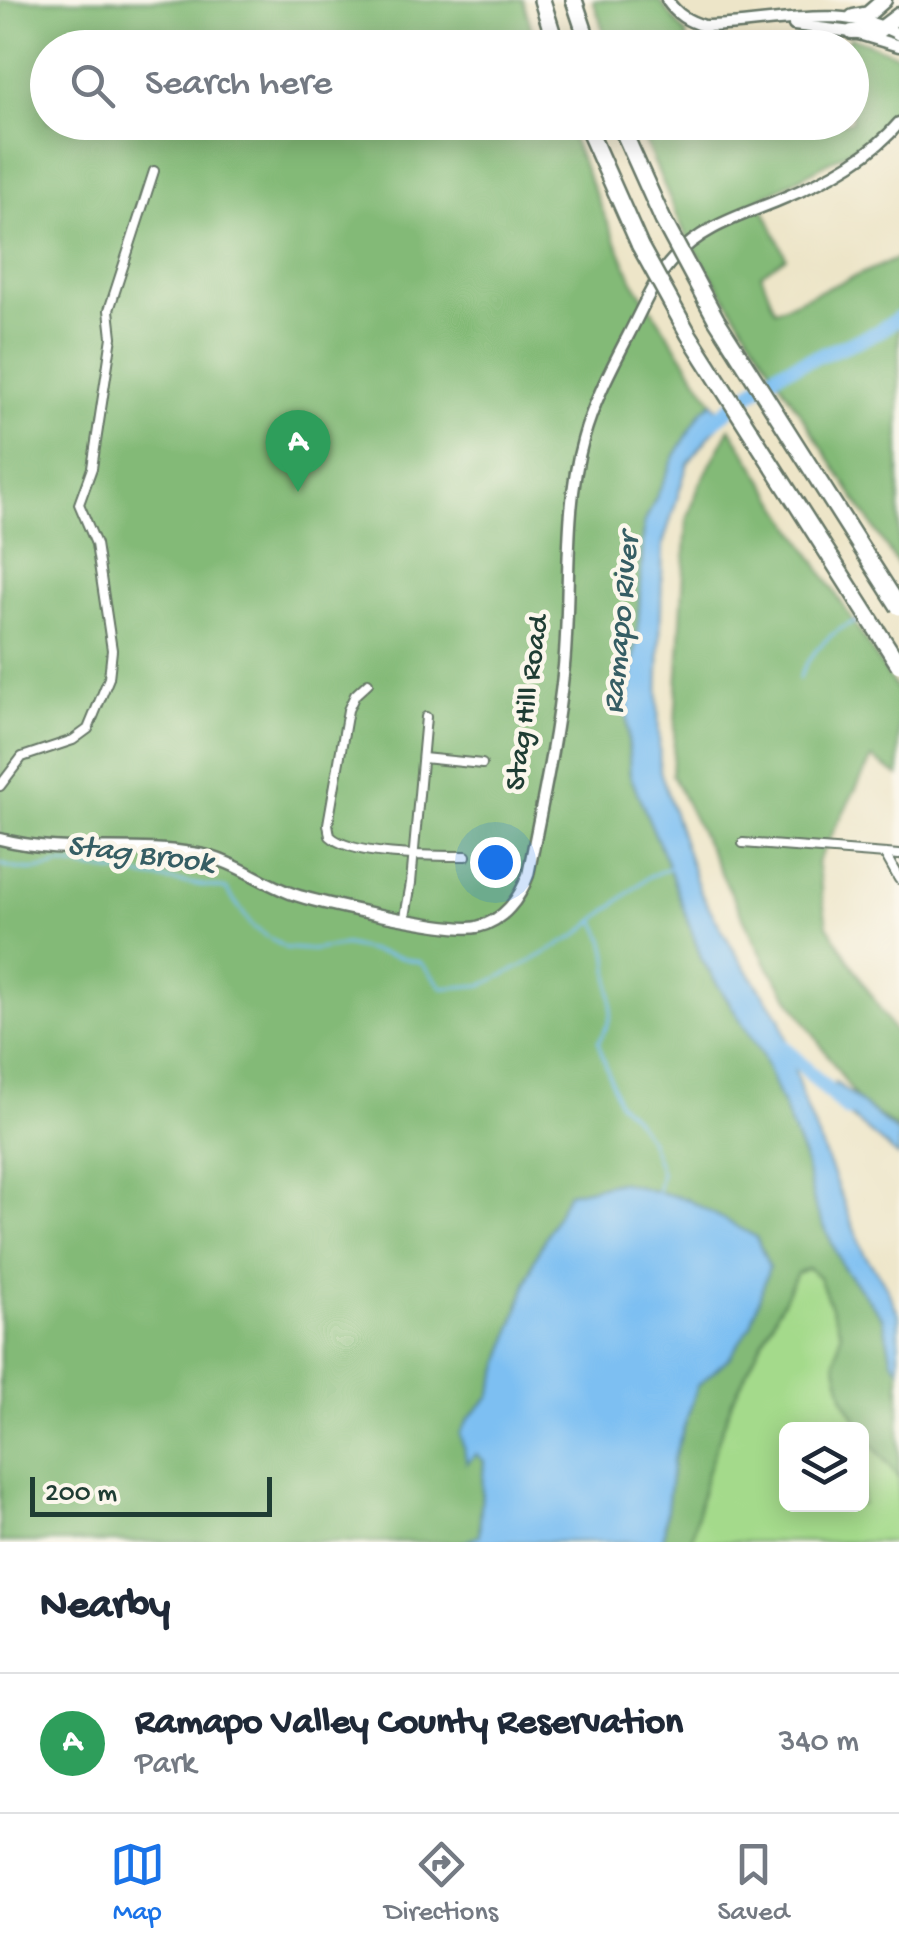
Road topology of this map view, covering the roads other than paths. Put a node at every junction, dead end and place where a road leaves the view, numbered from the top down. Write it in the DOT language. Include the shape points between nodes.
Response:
graph roads {
  1 [pos="542,0"];
  2 [pos="578,0"];
  3 [pos="667,0"];
  4 [pos="884,0"];
  5 [pos="899,15"];
  6 [pos="852,24"];
  7 [pos="552,30"];
  8 [pos="587,30"];
  9 [pos="863,30"];
  10 [pos="865,30"];
  11 [pos="892,31"];
  12 [pos="869,32"];
  13 [pos="899,46"];
  14 [pos="899,123"];
  15 [pos="594,140"];
  16 [pos="627,140"];
  17 [pos="154,171"];
  18 [pos="899,607"];
  19 [pos="899,665"];
  20 [pos="368,683"];
  21 [pos="426,717"];
  22 [pos="423,758"];
  23 [pos="482,764"];
  24 [pos="0,786"];
  25 [pos="0,839"];
  26 [pos="743,843"];
  27 [pos="885,854"];
  28 [pos="414,856"];
  29 [pos="466,856"];
  30 [pos="899,856"];
  31 [pos="899,880"];
  32 [pos="405,917"];
  1 -- 7 [label="highway"];
  2 -- 8 [label="highway"];
  3 -- 6 [label="street" via="704,26"];
  4 -- 6 [label="highway"];
  5 -- 11 [label="highway"];
  6 -- 9 [label="highway"];
  6 -- 10 [label="street"];
  12 -- 13 [label="street"];
  14 -- 32 [label="street, Stag Hill Road" via="842,169 712,227 661,274 582,444 564,665 525,884 506,912 474,928"];
  15 -- 19 [label="highway, bridge" via="689,336"];
  16 -- 18 [label="highway, bridge" via="716,319"];
  17 -- 24 [label="street" via="109,310 112,337 92,468 79,504 96,544 112,650 109,678 88,729 22,757"];
  20 -- 28 [label="street" via="348,710 328,832 342,844"];
  21 -- 22 [label="street"];
  22 -- 23 [label="street"];
  22 -- 28 [label="street"];
  25 -- 32 [label="street, Stag Hill Road" via="37,847 194,854 314,902"];
  26 -- 27 [label="street"];
  27 -- 30 [label="street"];
  27 -- 31 [label="street"];
  28 -- 29 [label="street"];
  28 -- 32 [label="street"];
}
